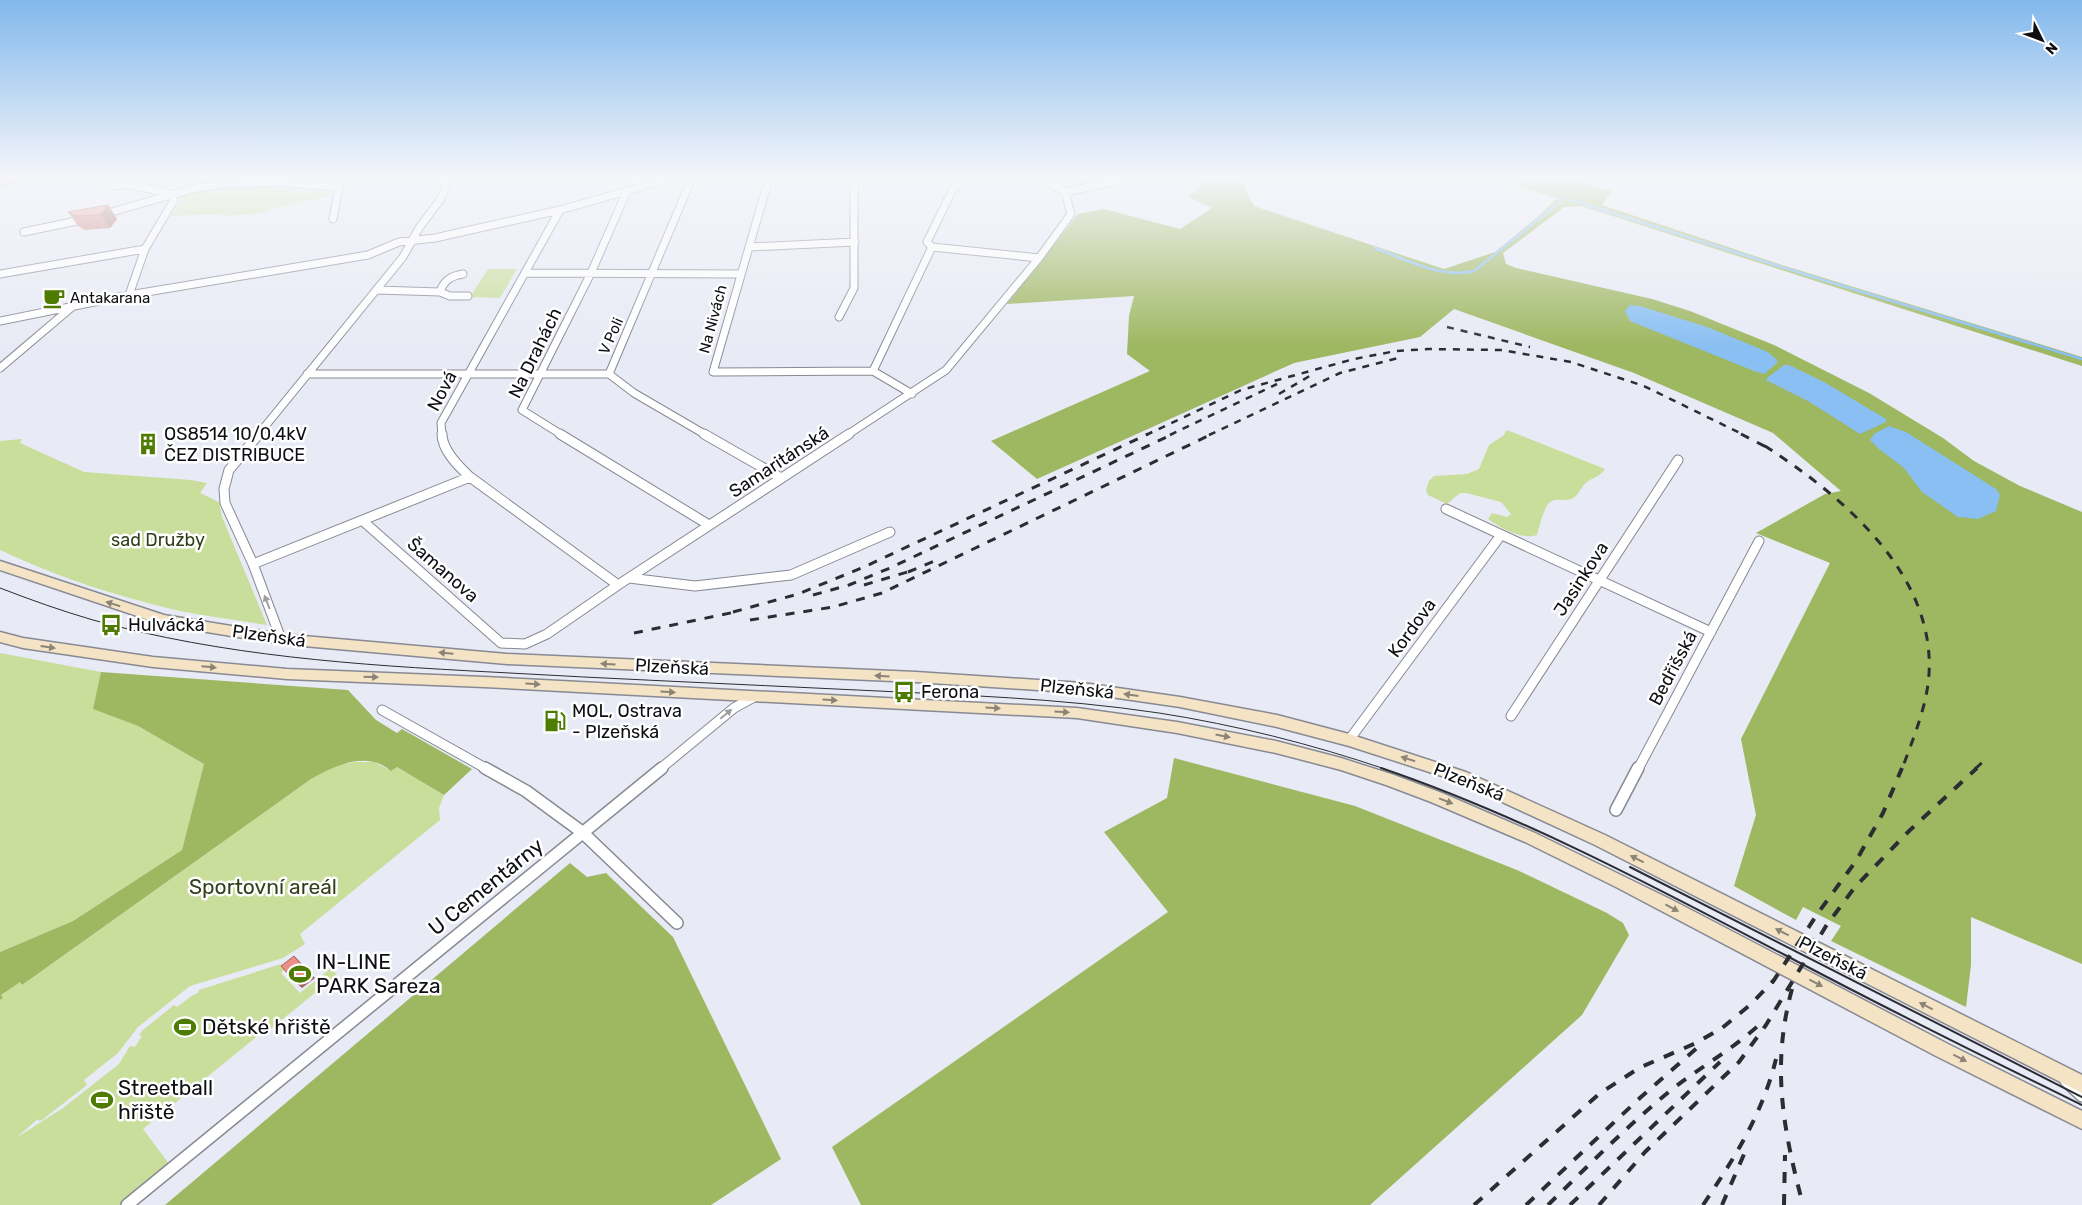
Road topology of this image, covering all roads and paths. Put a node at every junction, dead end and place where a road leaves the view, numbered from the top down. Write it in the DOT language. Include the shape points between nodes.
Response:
graph roads {
  1 [pos="154,234"];
  2 [pos="415,234"];
  3 [pos="452,234"];
  4 [pos="547,234"];
  5 [pos="608,234"];
  6 [pos="669,234"];
  7 [pos="753,234"];
  8 [pos="856,234"];
  9 [pos="931,234"];
  10 [pos="1056,234"];
  11 [pos="412,239"];
  12 [pos="856,242"];
  13 [pos="750,246"];
  14 [pos="932,247"];
  15 [pos="146,249"];
  16 [pos="1039,258"];
  17 [pos="525,273"];
  18 [pos="591,273"];
  19 [pos="0,274"];
  20 [pos="463,274"];
  21 [pos="653,274"];
  22 [pos="740,274"];
  23 [pos="376,290"];
  24 [pos="440,292"];
  25 [pos="129,295"];
  26 [pos="468,296"];
  27 [pos="74,305"];
  28 [pos="839,317"];
  29 [pos="0,321"];
  30 [pos="0,368"];
  31 [pos="873,371"];
  32 [pos="541,373"];
  33 [pos="307,374"];
  34 [pos="609,374"];
  35 [pos="468,375"];
  36 [pos="912,394"];
  37 [pos="1678,460"];
  38 [pos="470,477"];
  39 [pos="781,478"];
  40 [pos="1446,509"];
  41 [pos="363,521"];
  42 [pos="709,526"];
  43 [pos="890,532"];
  44 [pos="1501,535"];
  45 [pos="1759,541"];
  46 [pos="253,564"];
  47 [pos="0,565"];
  48 [pos="629,578"];
  49 [pos="1599,580"];
  50 [pos="618,585"];
  51 [pos="1711,632"];
  52 [pos="0,637"];
  53 [pos="281,639"];
  54 [pos="501,643"];
  55 [pos="756,697"];
  56 [pos="382,710"];
  57 [pos="1511,716"];
  58 [pos="1349,740"];
  59 [pos="676,757"];
  60 [pos="1616,810"];
  61 [pos="582,832"];
  62 [pos="677,923"];
  63 [pos="2059,1073"];
  64 [pos="2082,1084"];
  65 [pos="2082,1096"];
  66 [pos="2052,1105"];
  67 [pos="2082,1120"];
  68 [pos="2082,1128"];
  69 [pos="127,1205"];
  1 -- 15 [label="street"];
  2 -- 11 [label="street"];
  3 -- 11 [label="street"];
  4 -- 17 [label="street, Nová"];
  5 -- 18 [label="street, Na Drahách"];
  6 -- 21 [label="street, V Poli"];
  7 -- 13 [label="street, Na Nivách"];
  8 -- 12 [label="street"];
  9 -- 14 [label="street" via="927,242"];
  10 -- 16 [label="street"];
  11 -- 23 [label="street" via="404,255"];
  11 -- 25 [label="street" via="343,260"];
  12 -- 13 [label="street"];
  12 -- 28 [label="street" via="854,288"];
  13 -- 22 [label="street, Na Nivách"];
  14 -- 16 [label="street"];
  14 -- 31 [label="street"];
  15 -- 19 [label="street"];
  15 -- 25 [label="street"];
  16 -- 36 [label="street, Samaritánská" via="946,370"];
  17 -- 18 [label="street"];
  17 -- 35 [label="street, Nová"];
  18 -- 21 [label="street"];
  18 -- 32 [label="street, Na Drahách"];
  20 -- 24 [label="street" via="447,279"];
  21 -- 22 [label="street"];
  21 -- 34 [label="street, V Poli"];
  22 -- 31 [label="street, Na Nivách" via="713,372"];
  23 -- 24 [label="street"];
  23 -- 33 [label="street"];
  24 -- 26 [label="street" via="450,296"];
  25 -- 27 [label="street"];
  27 -- 29 [label="street"];
  27 -- 30 [label="street"];
  31 -- 36 [label="street"];
  32 -- 34 [label="street"];
  32 -- 35 [label="street"];
  32 -- 42 [label="street, Na Drahách" via="522,410"];
  33 -- 35 [label="street"];
  33 -- 46 [label="street" via="229,470 226,478 225,503"];
  34 -- 39 [label="street, V Poli" via="634,393"];
  35 -- 38 [label="street, Nová" via="442,423 442,442"];
  36 -- 39 [label="street, Samaritánská"];
  37 -- 49 [label="street, Jasinkova"];
  38 -- 41 [label="street"];
  38 -- 50 [label="street, Nová"];
  39 -- 42 [label="street, Samaritánská"];
  40 -- 44 [label="street"];
  41 -- 46 [label="street"];
  41 -- 54 [label="street, Šamanova"];
  42 -- 48 [label="street, Samaritánská"];
  43 -- 48 [label="street" via="791,575 695,586"];
  44 -- 49 [label="street"];
  44 -- 58 [label="street, Kordova"];
  45 -- 51 [label="street, Bedřišská"];
  53 -- 46 [label="street, one-way"];
  53 -- 47 [label="main road, Plzeňská, one-way" via="164,620"];
  48 -- 50 [label="street, Samaritánská"];
  49 -- 51 [label="street"];
  49 -- 57 [label="street, Jasinkova"];
  50 -- 54 [label="street, Samaritánská" via="547,634 524,644"];
  51 -- 60 [label="street, Bedřišská"];
  52 -- 55 [label="main road, Plzeňská, one-way" via="153,662 287,674"];
  58 -- 53 [label="main road, Plzeňská, one-way" via="1277,721 1180,702 1083,688 897,676 507,659"];
  59 -- 55 [label="street, U Cementárny, one-way" via="739,704"];
  55 -- 66 [label="main road, Plzeňská, one-way" via="1077,713 1173,726 1266,744 1342,764 1450,803 1589,864"];
  56 -- 61 [label="street" via="526,790"];
  63 -- 58 [label="main road, Plzeňská, one-way" via="1600,840 1461,776"];
  59 -- 61 [label="street, U Cementárny"];
  61 -- 62 [label="street"];
  61 -- 69 [label="street, U Cementárny"];
  63 -- 64 [label="main road, Plzeňská"];
  63 -- 65 [label="street"];
  66 -- 67 [label="main road, Plzeňská"];
  66 -- 68 [label="street"];
}
